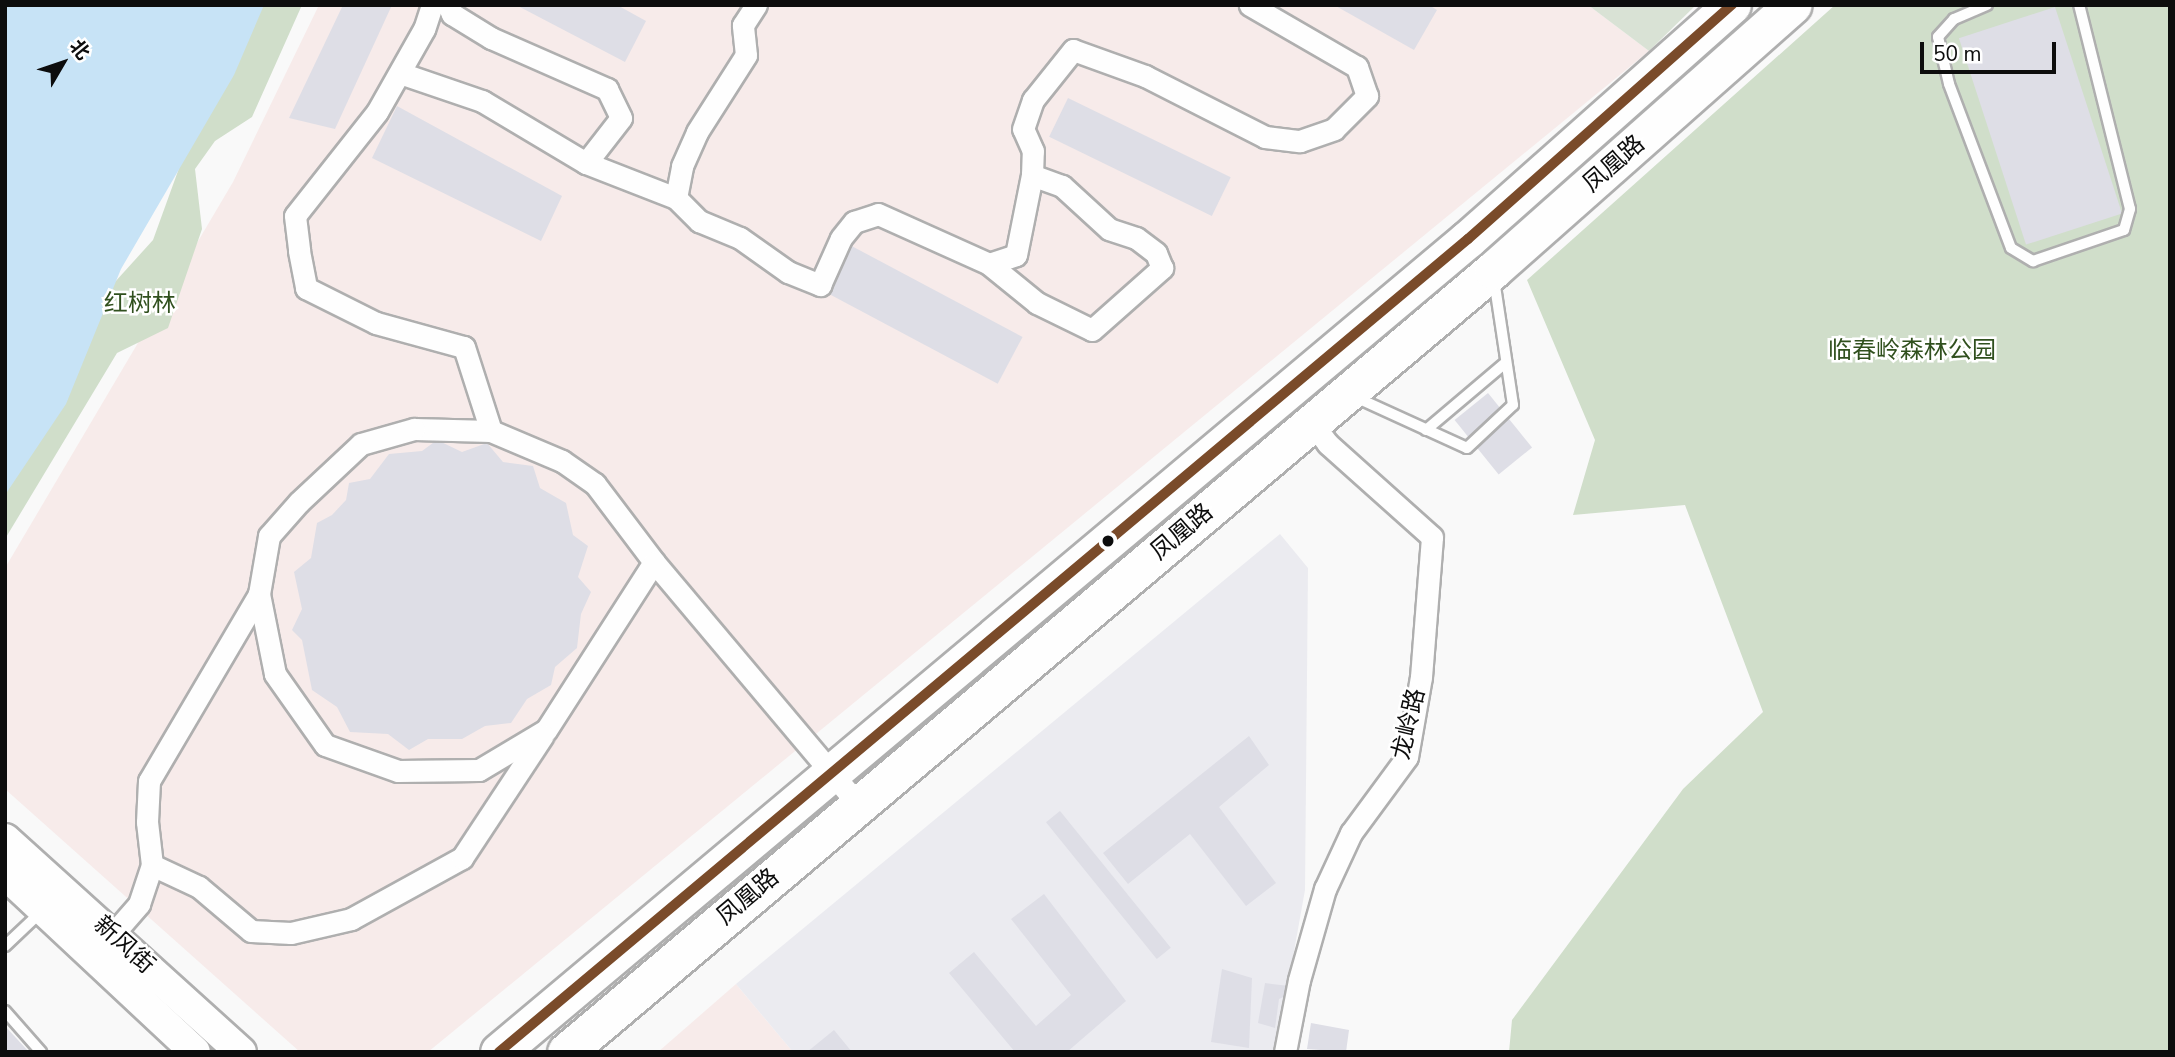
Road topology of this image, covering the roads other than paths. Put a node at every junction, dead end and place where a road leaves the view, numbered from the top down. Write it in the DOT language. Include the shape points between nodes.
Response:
graph roads {
  1 [pos="432,5"];
  2 [pos="448,5"];
  3 [pos="756,5"];
  4 [pos="1250,5"];
  5 [pos="1732,5"];
  6 [pos="1793,5"];
  7 [pos="1987,5"];
  8 [pos="2079,5"];
  9 [pos="400,73"];
  10 [pos="586,163"];
  11 [pos="1032,175"];
  12 [pos="676,198"];
  13 [pos="1468,239"];
  14 [pos="989,264"];
  15 [pos="1493,270"];
  16 [pos="1504,363"];
  17 [pos="1347,393"];
  18 [pos="1312,423"];
  19 [pos="1426,430"];
  20 [pos="491,431"];
  21 [pos="654,562"];
  22 [pos="259,594"];
  23 [pos="546,730"];
  24 [pos="828,771"];
  25 [pos="858,804"];
  26 [pos="5,839"];
  27 [pos="152,865"];
  28 [pos="5,874"];
  29 [pos="44,910"];
  30 [pos="113,934"];
  31 [pos="5,946"];
  32 [pos="5,1011"];
  33 [pos="41,1052"];
  34 [pos="195,1052"];
  35 [pos="241,1052"];
  36 [pos="499,1052"];
  37 [pos="566,1052"];
  38 [pos="1285,1052"];
  1 -- 9 [label="street"];
  2 -- 10 [label="street" via="452,14 491,38 607,89 621,118"];
  3 -- 12 [label="street" via="743,25 746,55 697,132 682,166"];
  4 -- 11 [label="street" via="1357,67 1367,96 1334,129 1300,141 1265,137 1145,76 1073,50 1032,100 1023,129 1032,151"];
  5 -- 13 [label="highway, 凤凰路"];
  6 -- 15 [label="highway, 凤凰路"];
  7 -- 8 [label="lane" via="1954,19 1938,37 1950,84 2011,248 2033,261 2124,230 2130,209"];
  9 -- 10 [label="street" via="482,101"];
  9 -- 20 [label="street" via="362,132 295,216 306,288 376,323 464,347"];
  10 -- 12 [label="street"];
  11 -- 14 [label="street" via="1016,255"];
  11 -- 14 [label="street" via="1062,187 1109,229 1136,238 1156,253 1162,268 1093,330 1037,303"];
  12 -- 14 [label="street" via="699,221 740,238 788,272 820,285 841,238 854,222 878,214"];
  13 -- 15 [label="highway"];
  13 -- 24 [label="highway, 凤凰路"];
  15 -- 16 [label="lane"];
  15 -- 17 [label="highway, 凤凰路"];
  16 -- 19 [label="lane"];
  16 -- 19 [label="lane" via="1513,405 1467,448"];
  17 -- 18 [label="highway, 凤凰路"];
  17 -- 19 [label="lane"];
  18 -- 25 [label="highway, 凤凰路"];
  18 -- 38 [label="street, 龙岭路" via="1328,444 1432,537 1420,677 1407,757 1351,833 1325,889 1299,980"];
  20 -- 21 [label="street" via="562,461 595,484"];
  20 -- 22 [label="street" via="414,429 361,444 269,536"];
  21 -- 23 [label="street"];
  21 -- 24 [label="street"];
  22 -- 23 [label="street" via="275,674 325,745 398,771 479,770"];
  22 -- 27 [label="street" via="149,781 146,822"];
  23 -- 27 [label="street" via="461,858 351,919 291,933 251,931 199,887"];
  24 -- 25 [label="street"];
  24 -- 36 [label="highway, 凤凰路"];
  25 -- 37 [label="highway, 凤凰路"];
  26 -- 30 [label="main road, 新风街"];
  27 -- 30 [label="street" via="139,904"];
  28 -- 29 [label="main road, 新风街"];
  29 -- 31 [label="lane"];
  29 -- 34 [label="main road, 新风街"];
  30 -- 35 [label="main road, 新风街"];
  32 -- 33 [label="lane"];
}
